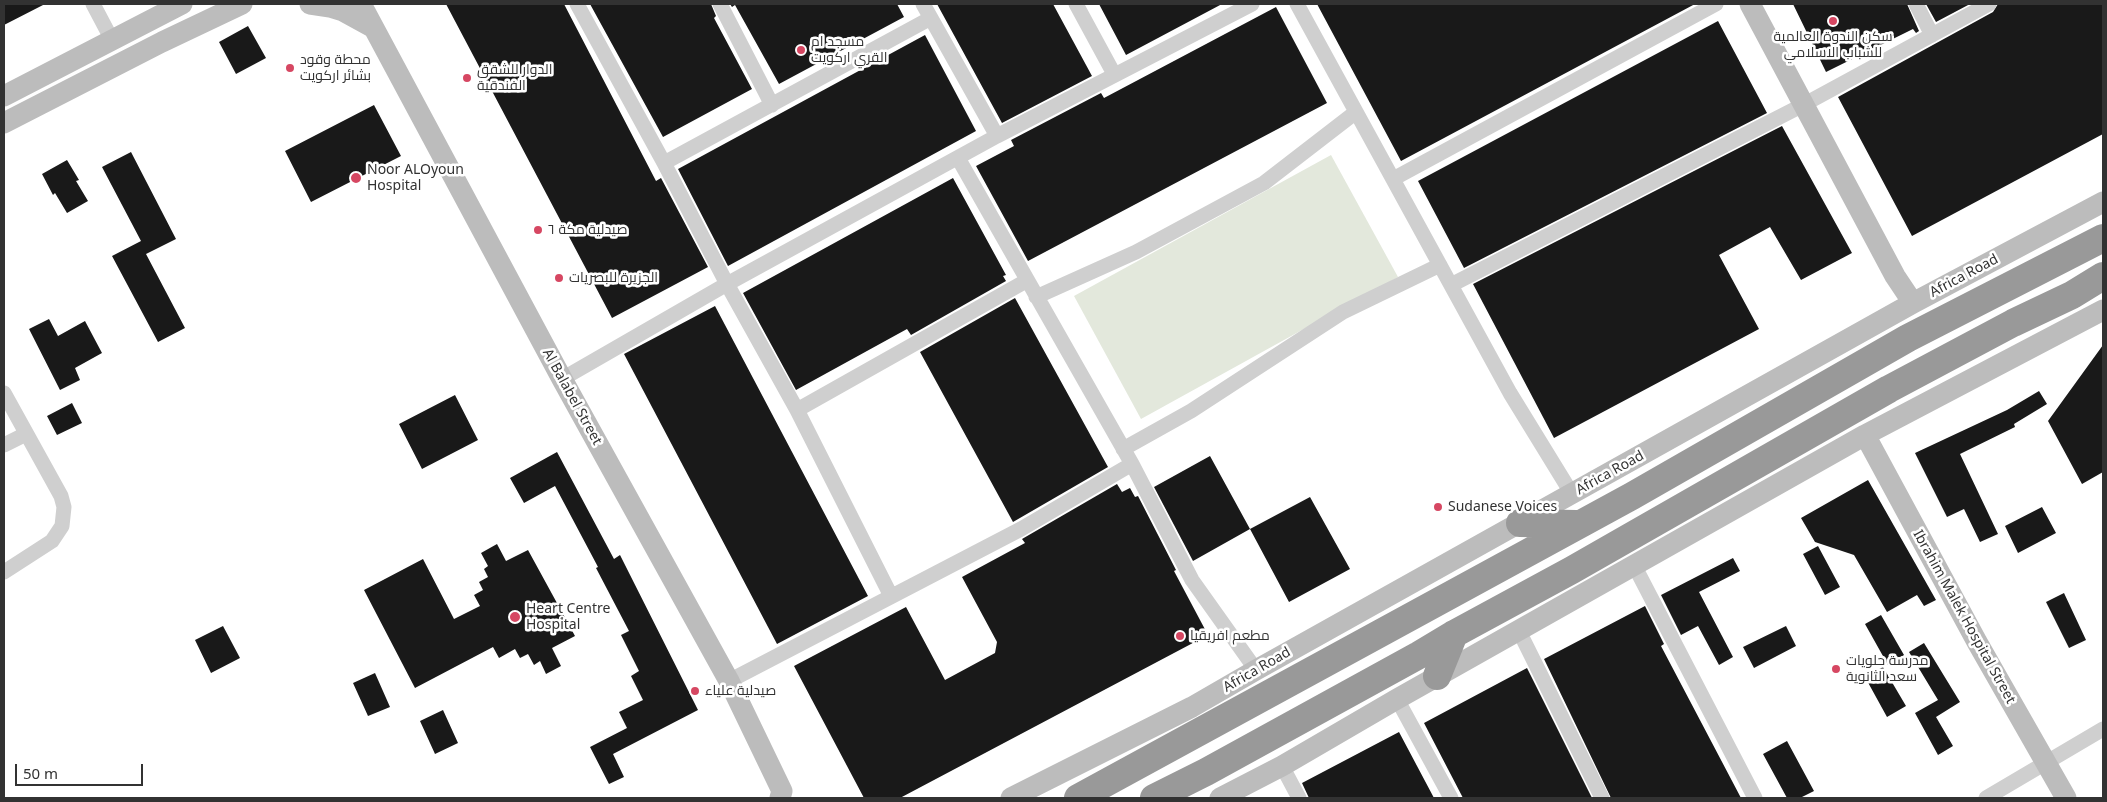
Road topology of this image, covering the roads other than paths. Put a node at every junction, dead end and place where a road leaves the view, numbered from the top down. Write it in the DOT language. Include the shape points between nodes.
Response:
graph roads {
  1 [pos="93,4"];
  2 [pos="182,4"];
  3 [pos="242,4"];
  4 [pos="310,4"];
  5 [pos="576,4"];
  6 [pos="720,4"];
  7 [pos="923,4"];
  8 [pos="1076,4"];
  9 [pos="1252,4"];
  10 [pos="1297,4"];
  11 [pos="1716,4"];
  12 [pos="1750,4"];
  13 [pos="1916,4"];
  14 [pos="1989,4"];
  15 [pos="369,11"];
  16 [pos="930,18"];
  17 [pos="1932,35"];
  18 [pos="112,40"];
  19 [pos="1114,74"];
  20 [pos="4,96"];
  21 [pos="772,105"];
  22 [pos="1803,105"];
  23 [pos="1356,112"];
  24 [pos="4,123"];
  25 [pos="997,136"];
  26 [pos="958,158"];
  27 [pos="664,163"];
  28 [pos="1392,179"];
  29 [pos="2103,202"];
  30 [pos="2103,238"];
  31 [pos="2054,264"];
  32 [pos="1440,265"];
  33 [pos="2103,276"];
  34 [pos="1026,281"];
  35 [pos="726,284"];
  36 [pos="1451,285"];
  37 [pos="1998,294"];
  38 [pos="2072,295"];
  39 [pos="1036,297"];
  40 [pos="1913,304"];
  41 [pos="2103,310"];
  42 [pos="2013,323"];
  43 [pos="562,379"];
  44 [pos="4,393"];
  45 [pos="797,410"];
  46 [pos="26,434"];
  47 [pos="1865,435"];
  48 [pos="4,445"];
  49 [pos="1123,449"];
  50 [pos="1132,464"];
  51 [pos="1572,494"];
  52 [pos="1520,523"];
  53 [pos="1578,524"];
  54 [pos="1634,565"];
  55 [pos="4,572"];
  56 [pos="891,596"];
  57 [pos="1520,631"];
  58 [pos="1454,634"];
  59 [pos="1256,670"];
  60 [pos="1437,676"];
  61 [pos="729,681"];
  62 [pos="1397,698"];
  63 [pos="2103,729"];
  64 [pos="2045,762"];
  65 [pos="1282,766"];
  66 [pos="786,796"];
  67 [pos="1011,798"];
  68 [pos="1078,798"];
  69 [pos="1154,798"];
  70 [pos="1220,798"];
  71 [pos="1299,798"];
  72 [pos="1451,798"];
  73 [pos="1602,798"];
  74 [pos="1755,798"];
  75 [pos="1986,798"];
  76 [pos="2066,798"];
  1 -- 18 [label="street"];
  2 -- 18 [label="street"];
  3 -- 24 [label="street"];
  4 -- 15 [label="street" via="343,11"];
  5 -- 27 [label="street"];
  6 -- 21 [label="street"];
  7 -- 16 [label="street"];
  8 -- 19 [label="street"];
  9 -- 19 [label="street"];
  10 -- 23 [label="street"];
  11 -- 28 [label="street"];
  12 -- 22 [label="street"];
  13 -- 17 [label="street"];
  14 -- 17 [label="street"];
  15 -- 43 [label="street, Al Balabel Street"];
  16 -- 21 [label="street"];
  16 -- 25 [label="street"];
  17 -- 22 [label="street"];
  18 -- 20 [label="street"];
  19 -- 25 [label="street"];
  21 -- 27 [label="street"];
  22 -- 36 [label="street"];
  22 -- 40 [label="street"];
  23 -- 28 [label="street"];
  23 -- 39 [label="street" via="1264,182 1136,252"];
  25 -- 26 [label="street"];
  26 -- 34 [label="street"];
  26 -- 35 [label="street"];
  27 -- 35 [label="street"];
  28 -- 32 [label="street"];
  29 -- 40 [label="street, Africa Road"];
  30 -- 31 [label="highway, Africa Road"];
  31 -- 37 [label="highway, Africa Road"];
  31 -- 38 [label="highway"];
  32 -- 36 [label="street"];
  32 -- 49 [label="street" via="1343,312 1191,411"];
  33 -- 38 [label="highway"];
  34 -- 39 [label="street"];
  34 -- 45 [label="street"];
  35 -- 43 [label="street"];
  35 -- 45 [label="street"];
  36 -- 51 [label="street" via="1510,393"];
  37 -- 42 [label="highway" via="2011,305"];
  37 -- 53 [label="highway, Africa Road" via="1908,338"];
  38 -- 42 [label="highway"];
  39 -- 49 [label="street"];
  40 -- 51 [label="street, Africa Road"];
  41 -- 47 [label="street"];
  42 -- 58 [label="highway" via="1888,389"];
  43 -- 61 [label="street, Al Balabel Street"];
  44 -- 46 [label="street"];
  45 -- 56 [label="street"];
  46 -- 48 [label="street"];
  46 -- 55 [label="street" via="61,496 64,508 62,526 52,541"];
  47 -- 54 [label="street"];
  47 -- 64 [label="street, Ibrahim Malek Hospital Street"];
  49 -- 50 [label="street"];
  50 -- 56 [label="street" via="1021,529"];
  50 -- 59 [label="street" via="1192,580"];
  51 -- 52 [label="street, Africa Road"];
  52 -- 53 [label="highway"];
  52 -- 59 [label="street, Africa Road"];
  53 -- 68 [label="highway, Africa Road"];
  54 -- 57 [label="street"];
  54 -- 74 [label="street"];
  56 -- 61 [label="street"];
  57 -- 60 [label="street"];
  57 -- 73 [label="street"];
  58 -- 60 [label="highway"];
  58 -- 69 [label="highway"];
  59 -- 67 [label="street, Africa Road" via="1192,707"];
  60 -- 62 [label="street"];
  61 -- 66 [label="street, Al Balabel Street"];
  62 -- 65 [label="street"];
  62 -- 72 [label="street"];
  63 -- 64 [label="street"];
  64 -- 75 [label="street"];
  64 -- 76 [label="street, Ibrahim Malek Hospital Street"];
  65 -- 70 [label="street"];
  65 -- 71 [label="street"];
}
